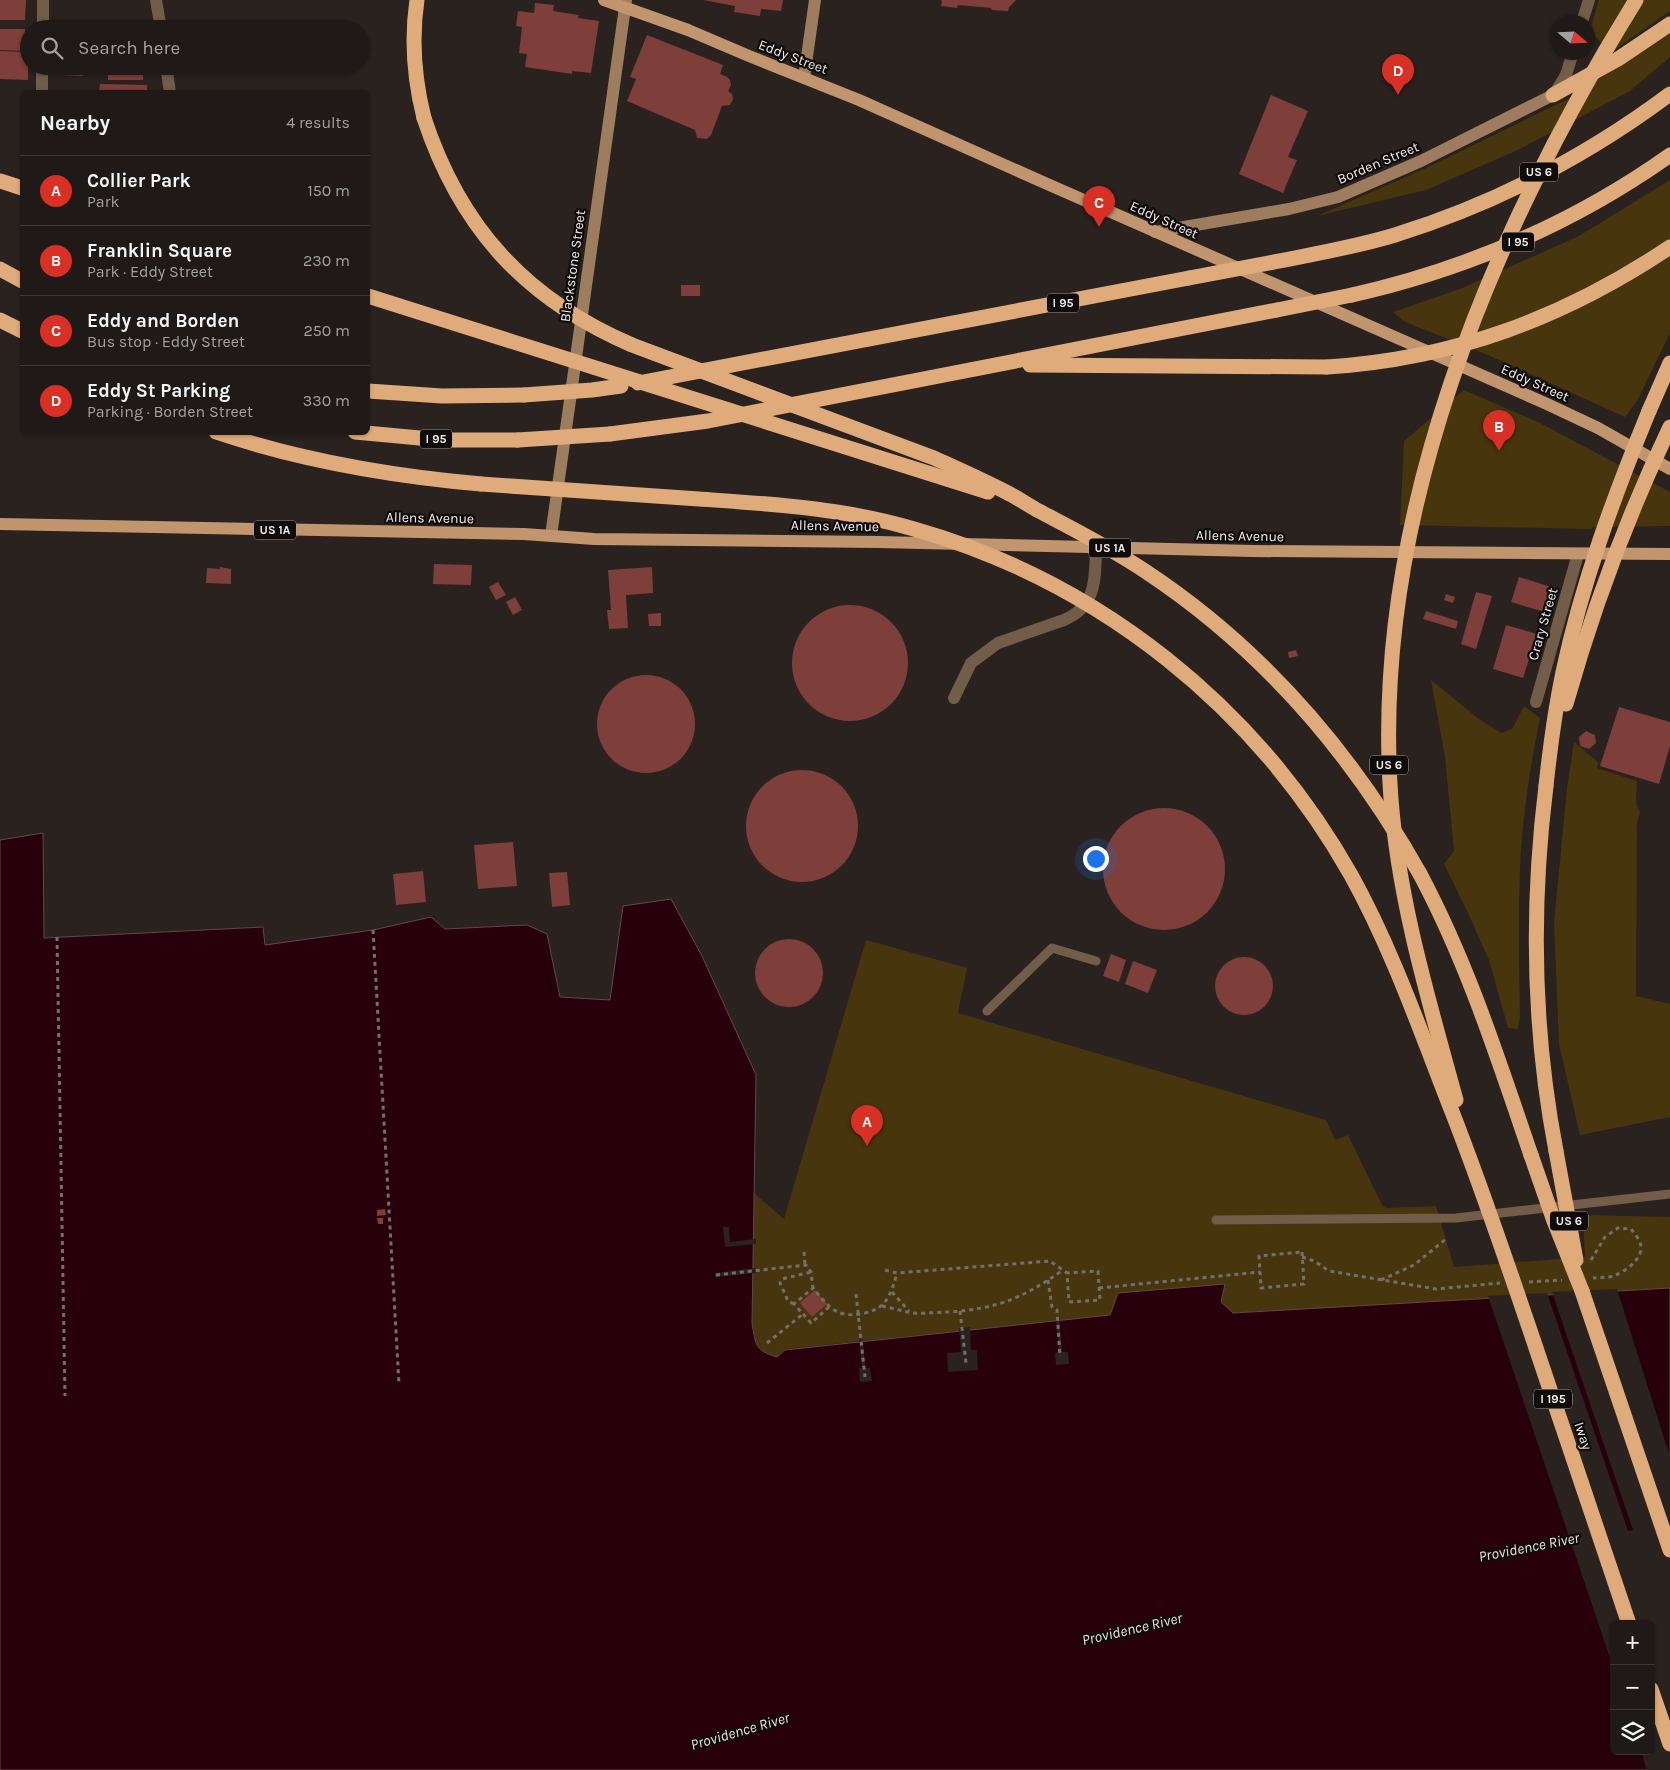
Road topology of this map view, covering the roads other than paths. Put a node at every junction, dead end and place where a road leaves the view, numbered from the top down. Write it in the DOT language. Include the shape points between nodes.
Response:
graph roads {
  1 [pos="43,0"];
  2 [pos="156,0"];
  3 [pos="417,0"];
  4 [pos="604,0"];
  5 [pos="815,0"];
  6 [pos="1589,0"];
  7 [pos="1636,0"];
  8 [pos="625,4"];
  9 [pos="1585,15"];
  10 [pos="43,20"];
  11 [pos="159,20"];
  12 [pos="1670,24"];
  13 [pos="1571,60"];
  14 [pos="42,75"];
  15 [pos="167,75"];
  16 [pos="804,78"];
  17 [pos="42,90"];
  18 [pos="170,90"];
  19 [pos="1670,94"];
  20 [pos="1553,95"];
  21 [pos="1670,155"];
  22 [pos="0,181"];
  23 [pos="20,187"];
  24 [pos="1155,232"];
  25 [pos="1670,247"];
  26 [pos="0,269"];
  27 [pos="20,280"];
  28 [pos="370,297"];
  29 [pos="0,320"];
  30 [pos="20,330"];
  31 [pos="1670,363"];
  32 [pos="998,365"];
  33 [pos="370,391"];
  34 [pos="1670,427"];
  35 [pos="370,433"];
  36 [pos="226,435"];
  37 [pos="1625,442"];
  38 [pos="1670,456"];
  39 [pos="1670,469"];
  40 [pos="1039,511"];
  41 [pos="0,524"];
  42 [pos="551,536"];
  43 [pos="1096,547"];
  44 [pos="1578,554"];
  45 [pos="1670,554"];
  46 [pos="954,698"];
  47 [pos="1536,702"];
  48 [pos="1546,786"];
  49 [pos="1096,961"];
  50 [pos="988,1011"];
  51 [pos="1477,1174"];
  52 [pos="1670,1194"];
  53 [pos="1216,1220"];
  54 [pos="1582,1291"];
  55 [pos="1670,1550"];
  56 [pos="1628,1620"];
  57 [pos="1655,1701"];
  58 [pos="1670,1744"];
  1 -- 10 [label="street"];
  2 -- 11 [label="street"];
  3 -- 40 [label="highway, bridge" via="413,29 415,75 424,118 441,165 478,227 525,279 558,306 613,337 934,458"];
  4 -- 8 [label="main road, Eddy Street"];
  5 -- 16 [label="street"];
  6 -- 9 [label="street"];
  7 -- 51 [label="highway, US 6, bridge" via="1577,99 1546,159 1472,326 1420,492 1396,618 1388,740 1398,861 1408,921"];
  8 -- 16 [label="main road, Eddy Street"];
  8 -- 42 [label="street, Blackstone Street"];
  12 -- 20 [label="highway" via="1618,59"];
  13 -- 20 [label="street"];
  14 -- 17 [label="street"];
  15 -- 18 [label="street"];
  16 -- 24 [label="main road, Eddy Street"];
  19 -- 33 [label="highway, I 95, bridge" via="1572,159 1514,189 1393,236 1274,262 621,386 524,395 442,396"];
  20 -- 24 [label="street, Borden Street" via="1421,162 1338,196 1289,210"];
  21 -- 32 [label="highway, I 95, bridge" via="1605,197 1522,240 1435,273 1352,295"];
  22 -- 23 [label="highway"];
  24 -- 37 [label="main road, Eddy Street" via="1547,404"];
  25 -- 32 [label="highway, bridge" via="1586,297 1500,334 1418,356 1327,367"];
  26 -- 27 [label="highway"];
  28 -- 40 [label="highway, bridge" via="967,484"];
  29 -- 30 [label="highway"];
  31 -- 48 [label="highway, US 6, bridge" via="1604,528 1578,614 1558,701"];
  32 -- 35 [label="highway, I 95, bridge" via="708,421 610,434 518,440 441,440"];
  34 -- 48 [label="highway, bridge" via="1604,584 1571,686"];
  36 -- 51 [label="highway, bridge" via="289,454 416,477 791,506 882,520 940,537 1006,562 1078,597 1154,648 1200,686 1245,729 1320,824 1379,930"];
  37 -- 38 [label="main road, Eddy Street"];
  37 -- 39 [label="main road, Eddy Street"];
  40 -- 54 [label="highway, bridge" via="1145,571 1216,623 1300,705 1339,749 1381,808 1449,930"];
  41 -- 42 [label="main road, Allens Avenue / US 1A"];
  42 -- 43 [label="main road, Allens Avenue / US 1A"];
  43 -- 44 [label="main road, Allens Avenue / US 1A"];
  43 -- 46 [label="street" via="1093,590 1085,606 1072,617 998,643 971,663"];
  44 -- 45 [label="main road, Allens Avenue / US 1A"];
  44 -- 47 [label="street, Crary Street"];
  48 -- 54 [label="highway, US 6, bridge" via="1537,884 1536,944 1543,1065"];
  49 -- 50 [label="lane" via="1052,948"];
  51 -- 56 [label="highway, Iway / I 195, bridge"];
  52 -- 53 [label="lane" via="1456,1218"];
  54 -- 55 [label="highway"];
  57 -- 58 [label="highway"];
}
